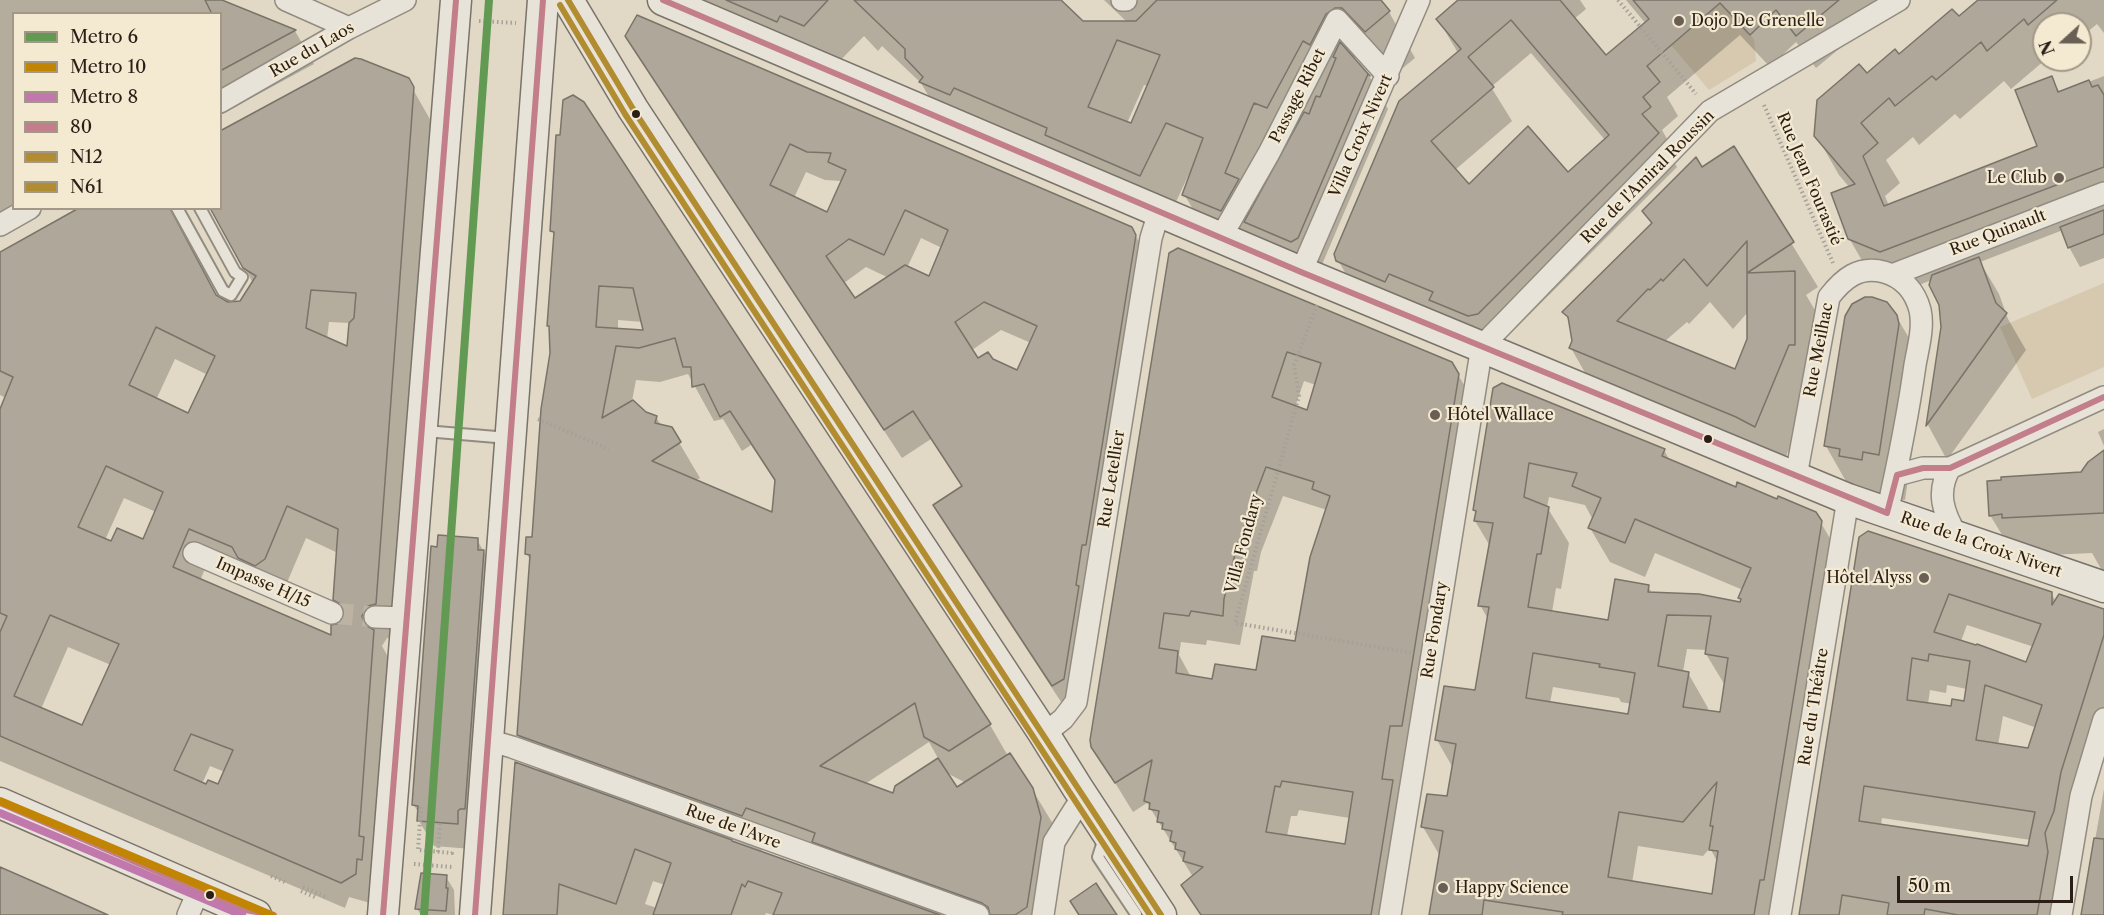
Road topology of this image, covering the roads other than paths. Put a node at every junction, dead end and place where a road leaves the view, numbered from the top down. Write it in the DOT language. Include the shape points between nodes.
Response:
graph roads {
  1 [pos="286,0"];
  2 [pos="405,0"];
  3 [pos="543,0"];
  4 [pos="568,0"];
  5 [pos="663,0"];
  6 [pos="1419,0"];
  7 [pos="1899,0"];
  8 [pos="466,10"];
  9 [pos="349,28"];
  10 [pos="1388,76"];
  11 [pos="222,101"];
  12 [pos="2104,193"];
  13 [pos="26,210"];
  14 [pos="178,210"];
  15 [pos="201,210"];
  16 [pos="1159,212"];
  17 [pos="0,225"];
  18 [pos="1221,237"];
  19 [pos="1892,275"];
  20 [pos="1314,277"];
  21 [pos="1482,346"];
  22 [pos="2104,397"];
  23 [pos="421,431"];
  24 [pos="510,439"];
  25 [pos="1950,468"];
  26 [pos="1897,475"];
  27 [pos="1796,476"];
  28 [pos="1848,499"];
  29 [pos="1887,513"];
  30 [pos="1957,536"];
  31 [pos="194,553"];
  32 [pos="2104,587"];
  33 [pos="332,613"];
  34 [pos="375,616"];
  35 [pos="407,618"];
  36 [pos="2104,719"];
  37 [pos="1044,734"];
  38 [pos="488,740"];
  39 [pos="1083,796"];
  40 [pos="0,803"];
  41 [pos="194,903"];
  42 [pos="250,912"];
  43 [pos="1148,914"];
  44 [pos="274,915"];
  45 [pos="383,915"];
  46 [pos="475,915"];
  47 [pos="978,915"];
  48 [pos="1043,915"];
  49 [pos="1390,915"];
  50 [pos="1779,915"];
  51 [pos="2061,915"];
  1 -- 9 [label="street"];
  2 -- 9 [label="street, Rue du Laos"];
  3 -- 24 [label="main road"];
  4 -- 37 [label="main road" via="633,109"];
  5 -- 16 [label="main road, Rue de la Croix Nivert"];
  6 -- 10 [label="street, Villa Croix Nivert"];
  7 -- 21 [label="street, Rue de l'Amiral Roussin" via="1710,111"];
  8 -- 23 [label="main road"];
  9 -- 11 [label="street, Rue du Laos"];
  10 -- 18 [label="street, Passage Ribet" via="1337,20"];
  10 -- 20 [label="street, Villa Croix Nivert"];
  12 -- 19 [label="street, Rue Quinault"];
  13 -- 17 [label="street"];
  14 -- 15 [label="lane" via="223,291 231,295 242,277 235,272"];
  16 -- 18 [label="main road, Rue de la Croix Nivert"];
  16 -- 37 [label="street, Rue Letellier" via="1151,238 1076,702"];
  18 -- 20 [label="main road, Rue de la Croix Nivert"];
  19 -- 26 [label="street" via="1910,289 1920,310"];
  19 -- 27 [label="street, Rue Meilhac" via="1864,271 1841,282 1829,297"];
  20 -- 21 [label="main road, Rue de la Croix Nivert"];
  21 -- 27 [label="main road, Rue de la Croix Nivert"];
  21 -- 49 [label="street, Rue Fondary"];
  22 -- 25 [label="street"];
  23 -- 24 [label="lane"];
  23 -- 35 [label="main road"];
  24 -- 38 [label="main road"];
  25 -- 26 [label="street" via="1923,468"];
  25 -- 30 [label="street" via="1942,487 1942,505"];
  26 -- 29 [label="street"];
  27 -- 28 [label="main road, Rue de la Croix Nivert"];
  28 -- 29 [label="main road, Rue de la Croix Nivert"];
  28 -- 50 [label="street, Rue du Théâtre"];
  29 -- 30 [label="main road, Rue de la Croix Nivert"];
  30 -- 32 [label="main road, Rue de la Croix Nivert"];
  31 -- 33 [label="street, Impasse H/15"];
  34 -- 35 [label="street"];
  35 -- 45 [label="main road"];
  36 -- 51 [label="street" via="2081,796"];
  37 -- 39 [label="main road"];
  38 -- 46 [label="main road"];
  38 -- 47 [label="street, Rue de l'Avre"];
  39 -- 43 [label="main road"];
  39 -- 48 [label="street" via="1054,843"];
  40 -- 41 [label="main road"];
  41 -- 42 [label="main road"];
  42 -- 44 [label="main road"];
}
